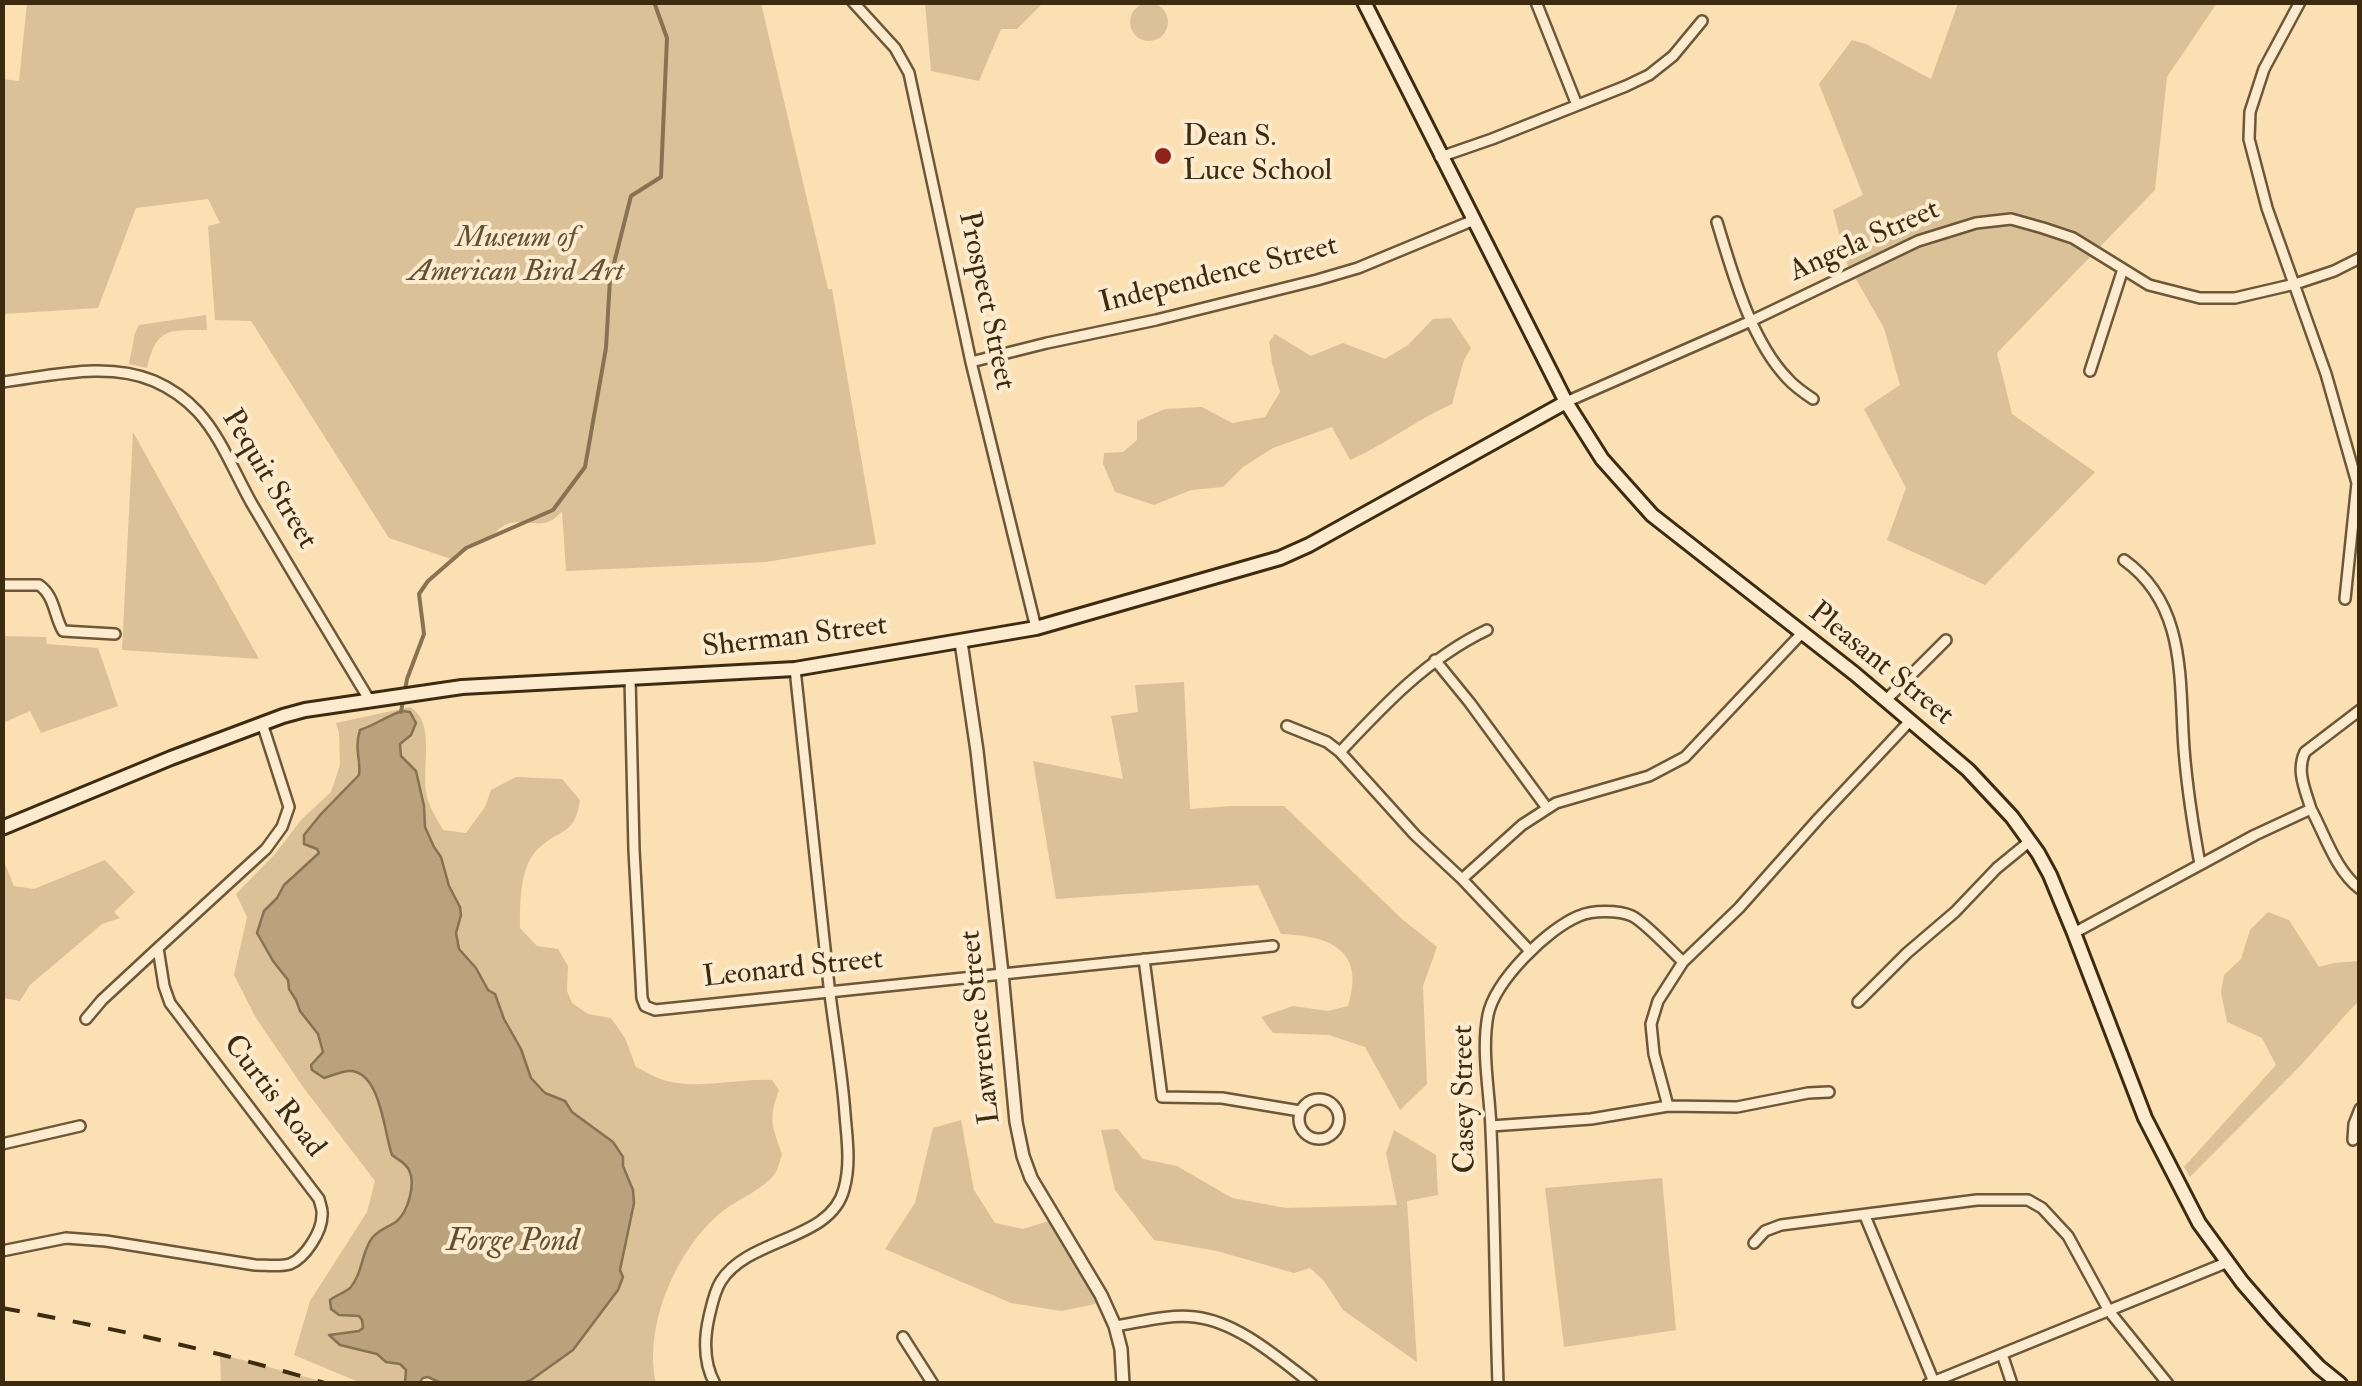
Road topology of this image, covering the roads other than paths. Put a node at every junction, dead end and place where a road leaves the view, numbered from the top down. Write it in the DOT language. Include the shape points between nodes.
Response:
graph roads {
  1 [pos="853,2"];
  2 [pos="1364,2"];
  3 [pos="1536,2"];
  4 [pos="2300,2"];
  5 [pos="1702,21"];
  6 [pos="1576,105"];
  7 [pos="1440,157"];
  8 [pos="1474,220"];
  9 [pos="1716,222"];
  10 [pos="2360,258"];
  11 [pos="2123,269"];
  12 [pos="2295,284"];
  13 [pos="1751,321"];
  14 [pos="971,362"];
  15 [pos="2090,371"];
  16 [pos="2,382"];
  17 [pos="1812,399"];
  18 [pos="1566,402"];
  19 [pos="2124,560"];
  20 [pos="2,586"];
  21 [pos="2345,599"];
  22 [pos="1036,628"];
  23 [pos="1487,630"];
  24 [pos="1802,633"];
  25 [pos="115,634"];
  26 [pos="1946,640"];
  27 [pos="961,642"];
  28 [pos="1435,660"];
  29 [pos="795,669"];
  30 [pos="630,678"];
  31 [pos="1886,700"];
  32 [pos="370,701"];
  33 [pos="2360,710"];
  34 [pos="1910,720"];
  35 [pos="262,723"];
  36 [pos="1287,726"];
  37 [pos="1340,752"];
  38 [pos="1547,808"];
  39 [pos="2311,808"];
  40 [pos="2,828"];
  41 [pos="2030,840"];
  42 [pos="2200,864"];
  43 [pos="1462,879"];
  44 [pos="2360,889"];
  45 [pos="2074,933"];
  46 [pos="1273,946"];
  47 [pos="158,948"];
  48 [pos="1530,952"];
  49 [pos="1144,959"];
  50 [pos="1683,962"];
  51 [pos="1002,973"];
  52 [pos="830,991"];
  53 [pos="1858,1002"];
  54 [pos="86,1019"];
  55 [pos="1828,1092"];
  56 [pos="1668,1106"];
  57 [pos="2360,1109"];
  58 [pos="1300,1111"];
  59 [pos="80,1126"];
  60 [pos="1491,1126"];
  61 [pos="2353,1140"];
  62 [pos="2,1144"];
  63 [pos="1865,1216"];
  64 [pos="1754,1243"];
  65 [pos="2,1252"];
  66 [pos="2228,1262"];
  67 [pos="2108,1310"];
  68 [pos="1115,1326"];
  69 [pos="903,1337"];
  70 [pos="2002,1354"];
  71 [pos="1931,1382"];
  72 [pos="715,1384"];
  73 [pos="933,1384"];
  74 [pos="1123,1384"];
  75 [pos="1312,1384"];
  76 [pos="1498,1384"];
  77 [pos="2012,1384"];
  78 [pos="2168,1384"];
  79 [pos="2340,1384"];
  1 -- 14 [label="street, Prospect Street" via="896,48 909,73"];
  2 -- 7 [label="main road, Pleasant Street"];
  3 -- 6 [label="street"];
  4 -- 12 [label="street" via="2264,68 2249,139"];
  5 -- 6 [label="street" via="1649,75"];
  6 -- 7 [label="street"];
  7 -- 8 [label="main road, Pleasant Street"];
  8 -- 14 [label="street, Independence Street" via="1317,280"];
  8 -- 18 [label="main road, Pleasant Street"];
  9 -- 13 [label="street"];
  10 -- 12 [label="street, Angela Street"];
  11 -- 12 [label="street, Angela Street" via="2149,285 2200,298 2235,298"];
  11 -- 13 [label="street, Angela Street" via="2043,228 2011,220 1976,223 1918,242"];
  11 -- 15 [label="street"];
  12 -- 21 [label="street" via="2357,483"];
  13 -- 17 [label="street" via="1788,380"];
  13 -- 18 [label="street, Angela Street"];
  14 -- 22 [label="street, Prospect Street"];
  16 -- 32 [label="street, Pequit Street" via="118,372 152,380 196,410"];
  18 -- 22 [label="main road, Sherman Street" via="1280,558"];
  18 -- 24 [label="main road, Pleasant Street" via="1602,459 1652,515"];
  19 -- 42 [label="street" via="2155,588 2173,638"];
  20 -- 25 [label="street" via="44,588 63,630"];
  22 -- 27 [label="main road, Sherman Street"];
  23 -- 28 [label="street"];
  24 -- 31 [label="main road, Pleasant Street"];
  24 -- 38 [label="street" via="1685,758"];
  26 -- 31 [label="street"];
  27 -- 29 [label="main road, Sherman Street"];
  27 -- 51 [label="street, Lawrence Street"];
  28 -- 37 [label="street"];
  28 -- 38 [label="street"];
  29 -- 30 [label="main road, Sherman Street"];
  29 -- 52 [label="street"];
  30 -- 32 [label="main road, Sherman Street" via="462,687"];
  30 -- 52 [label="street, Leonard Street" via="645,1006"];
  31 -- 34 [label="main road, Pleasant Street"];
  32 -- 35 [label="main road, Sherman Street"];
  33 -- 39 [label="street" via="2300,762"];
  34 -- 41 [label="main road, Pleasant Street" via="1988,789"];
  34 -- 50 [label="street"];
  35 -- 40 [label="main road, Sherman Street"];
  35 -- 47 [label="street" via="289,807 282,827"];
  36 -- 37 [label="street"];
  37 -- 43 [label="street"];
  38 -- 43 [label="street"];
  39 -- 42 [label="street"];
  39 -- 44 [label="street"];
  41 -- 45 [label="main road, Pleasant Street"];
  41 -- 53 [label="street"];
  42 -- 45 [label="street"];
  43 -- 48 [label="street"];
  45 -- 66 [label="main road, Pleasant Street" via="2153,1136"];
  46 -- 49 [label="street, Leonard Street"];
  47 -- 54 [label="street"];
  47 -- 65 [label="street, Curtis Road" via="170,1003 319,1198 323,1216 316,1236 302,1255 276,1265 66,1238"];
  48 -- 50 [label="street, Casey Street" via="1559,927 1598,912 1632,916"];
  48 -- 60 [label="street, Casey Street" via="1496,991 1489,1012"];
  49 -- 51 [label="street, Leonard Street"];
  49 -- 58 [label="street" via="1162,1097 1222,1098"];
  50 -- 56 [label="street" via="1651,1024"];
  51 -- 52 [label="street, Leonard Street"];
  51 -- 68 [label="street, Lawrence Street" via="1016,1122 1030,1178"];
  52 -- 72 [label="street" via="849,1158 844,1192 821,1222 748,1256 720,1282 706,1327"];
  55 -- 56 [label="street" via="1738,1107"];
  56 -- 60 [label="street"];
  57 -- 61 [label="street"];
  58 -- 58 [label="street" via="1307,1135 1326,1138 1336,1131 1338,1113 1326,1100 1308,1102"];
  59 -- 62 [label="street"];
  60 -- 76 [label="street, Casey Street"];
  63 -- 64 [label="street" via="1781,1225"];
  63 -- 67 [label="street" via="2028,1200 2068,1236"];
  63 -- 71 [label="street"];
  66 -- 67 [label="street"];
  66 -- 79 [label="main road, Pleasant Street" via="2298,1346"];
  67 -- 70 [label="street"];
  67 -- 78 [label="street"];
  68 -- 74 [label="street, Lawrence Street"];
  68 -- 75 [label="street" via="1171,1316 1220,1323"];
  69 -- 73 [label="street"];
  70 -- 71 [label="street"];
  70 -- 77 [label="street"];
}
